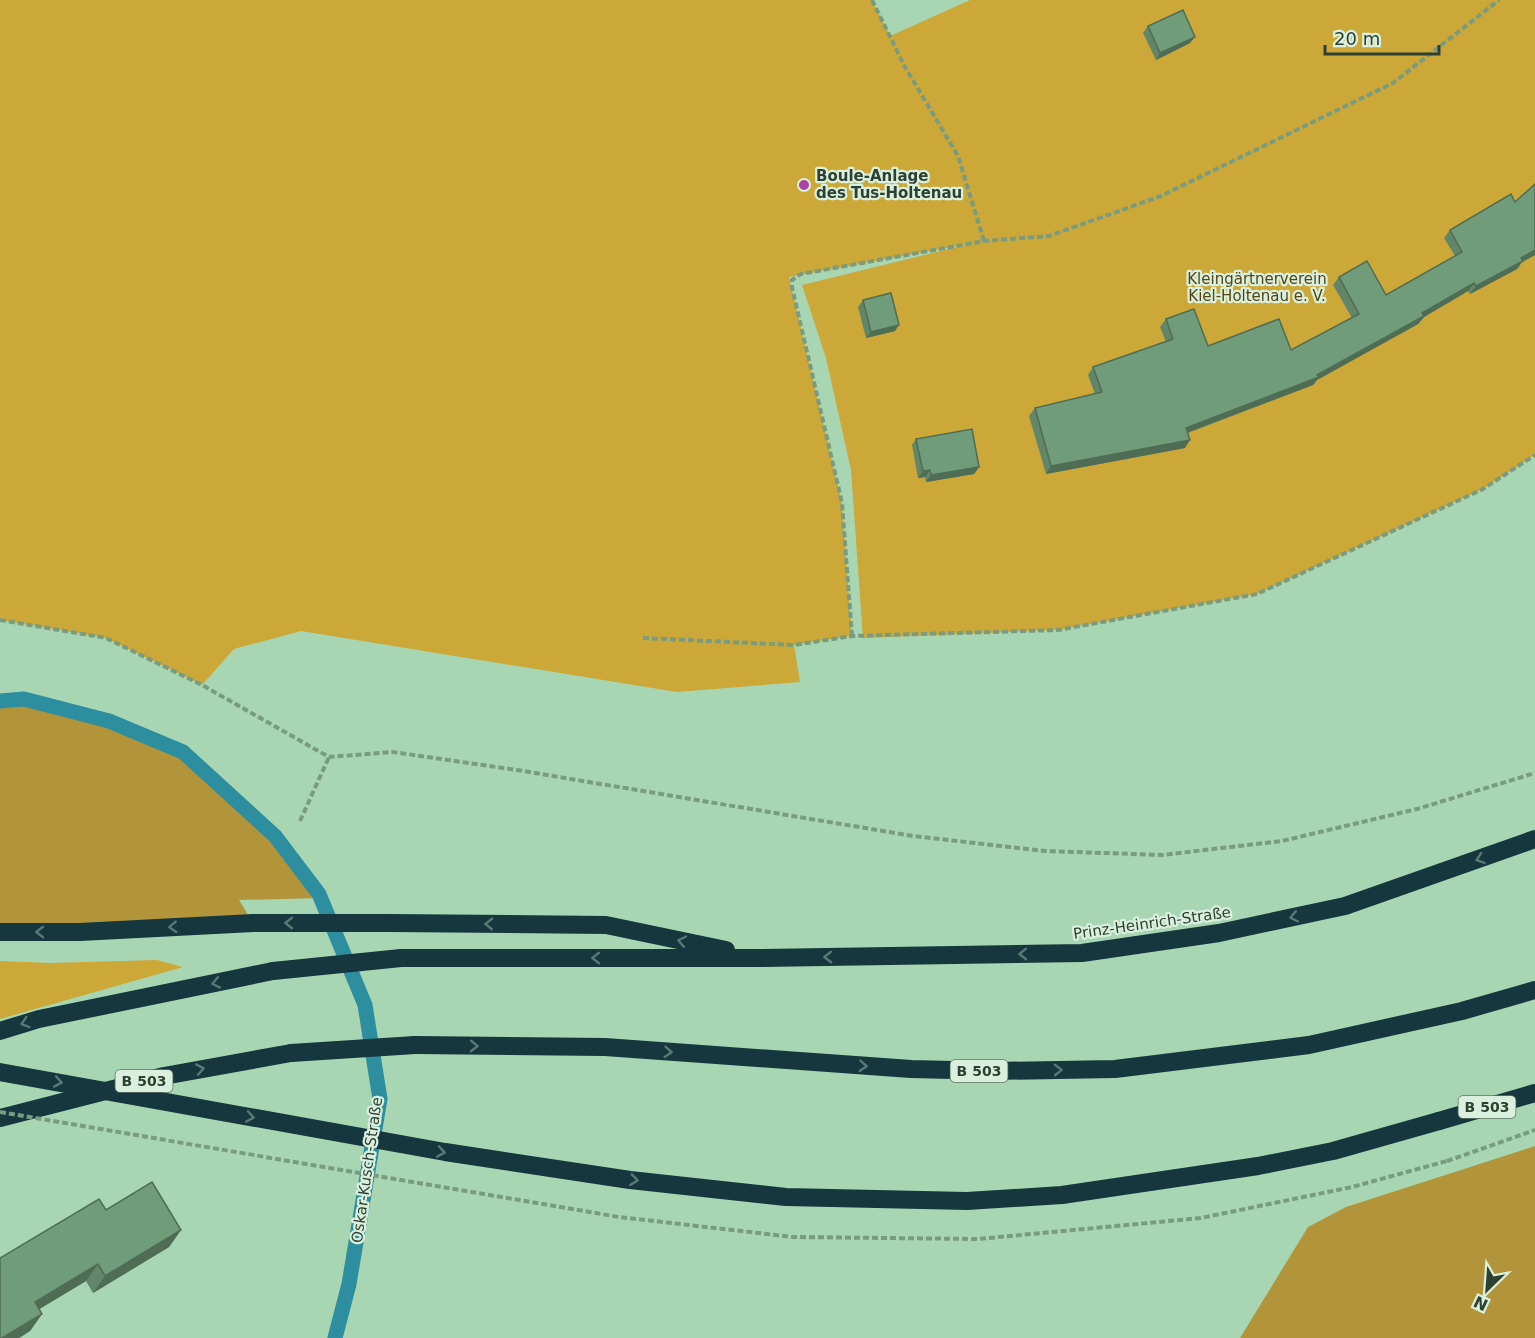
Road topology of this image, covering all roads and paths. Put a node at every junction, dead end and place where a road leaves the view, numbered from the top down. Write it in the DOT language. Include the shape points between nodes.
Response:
graph roads {
  1 [pos="872,0"];
  2 [pos="1499,0"];
  3 [pos="984,241"];
  4 [pos="1535,455"];
  5 [pos="0,620"];
  6 [pos="852,636"];
  7 [pos="643,638"];
  8 [pos="0,701"];
  9 [pos="1535,774"];
  10 [pos="1535,839"];
  11 [pos="0,932"];
  12 [pos="760,958"];
  13 [pos="1535,990"];
  14 [pos="0,1031"];
  15 [pos="0,1072"];
  16 [pos="1535,1093"];
  17 [pos="0,1118"];
  18 [pos="1535,1130"];
  19 [pos="1447,1161"];
  20 [pos="335,1338"];
  1 -- 3 [label="path" via="905,67 957,156"];
  2 -- 3 [label="path" via="1393,83 1161,196 1049,236"];
  3 -- 6 [label="path" via="792,278 842,503"];
  4 -- 6 [label="path" via="1483,489 1257,594 1058,630"];
  5 -- 9 [label="path" via="106,638 202,685 328,757 393,752 913,836 1045,851 1162,855 1282,841 1417,809"];
  6 -- 7 [label="path" via="794,645"];
  8 -- 20 [label="street, Oskar-Kusch-Straße" via="24,699 109,721 183,752 275,836 319,894 365,1005 380,1099"];
  10 -- 12 [label="highway, Prinz-Heinrich-Straße, one-way" via="1345,906 1220,933 1082,954"];
  12 -- 11 [label="highway, one-way, bridge" via="606,925 253,923"];
  12 -- 14 [label="highway, one-way, bridge" via="401,958 273,971 39,1018"];
  17 -- 13 [label="highway, B 503, one-way, bridge" via="164,1076 291,1053 415,1045 605,1047 911,1069 1115,1068 1309,1045 1462,1011"];
  15 -- 16 [label="highway, B 503, one-way, bridge" via="445,1152 630,1180 786,1197 967,1201 1062,1195 1258,1166 1333,1151"];
  18 -- 19 [label="path"];
}
